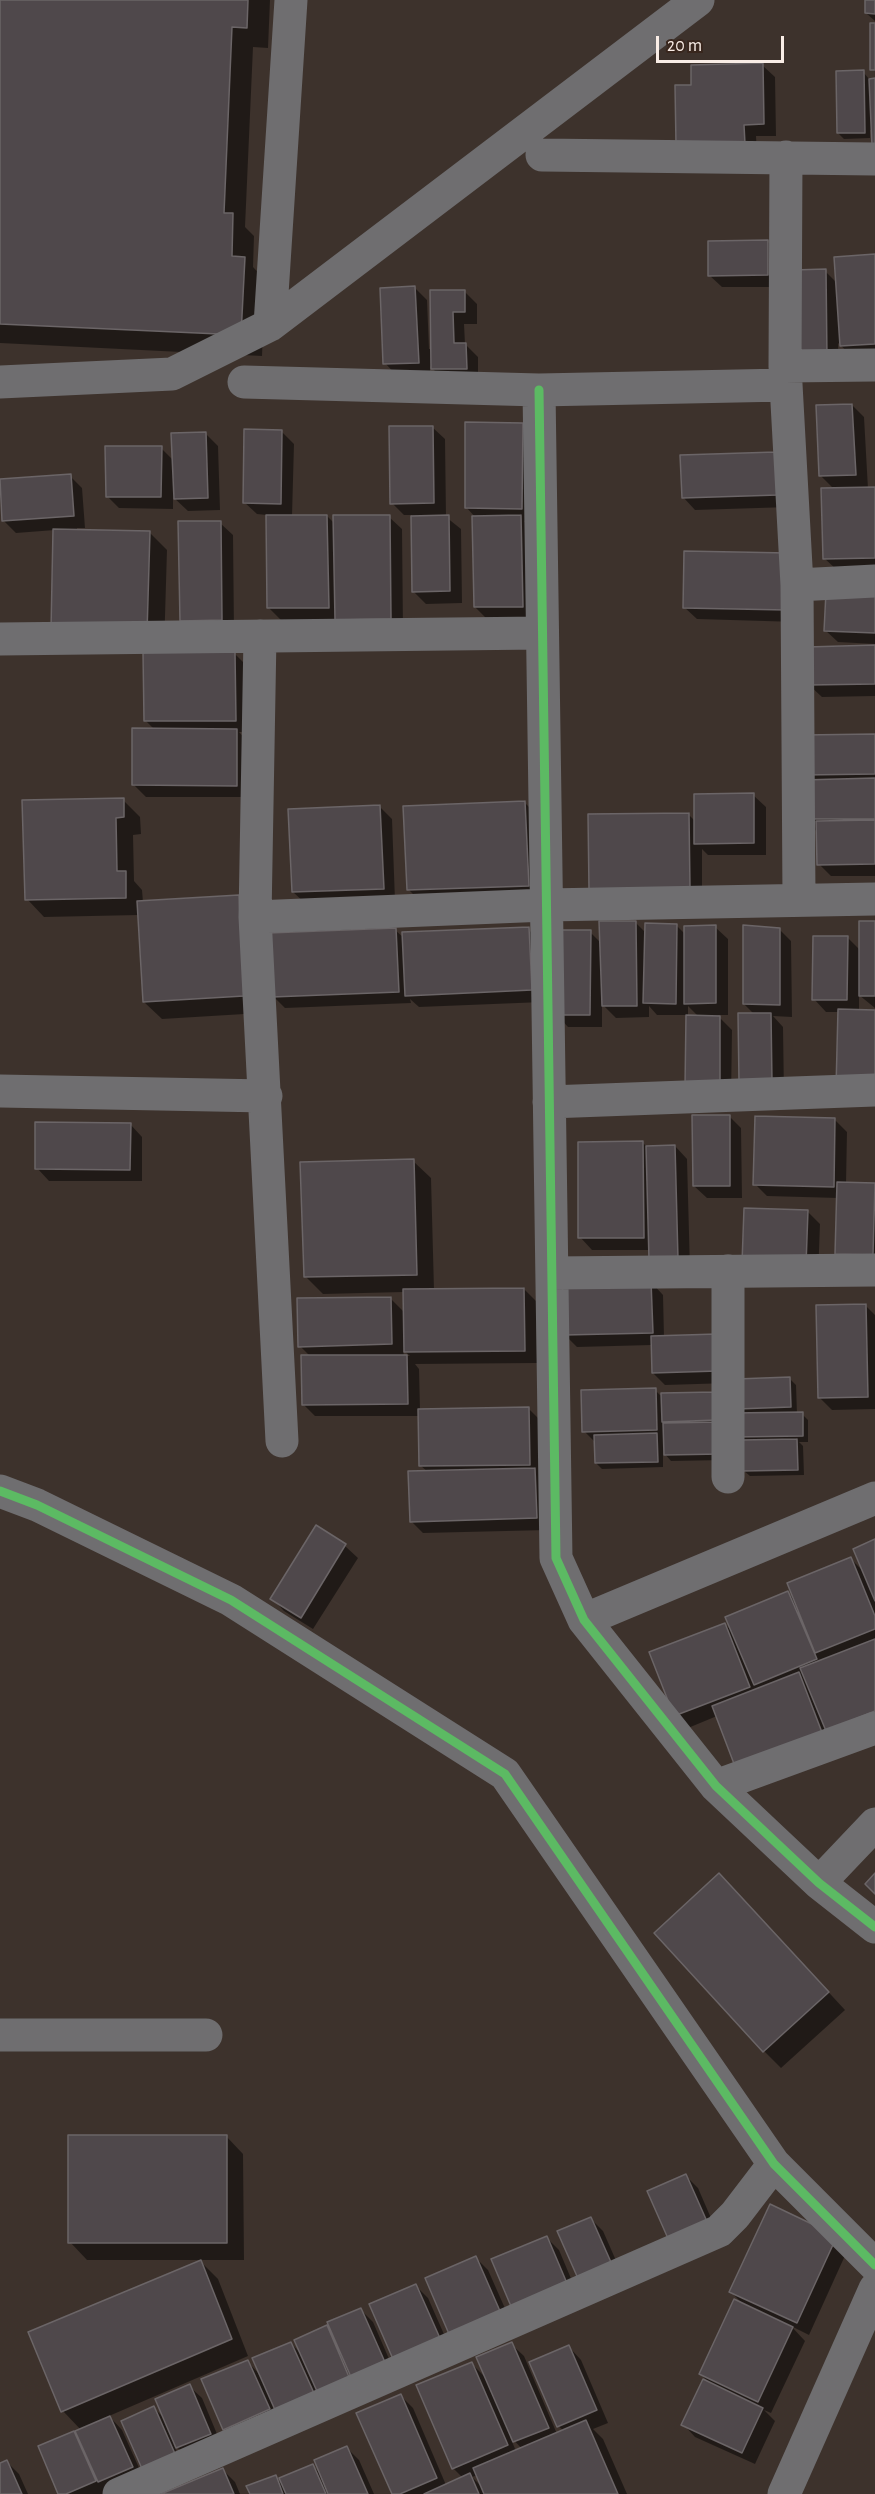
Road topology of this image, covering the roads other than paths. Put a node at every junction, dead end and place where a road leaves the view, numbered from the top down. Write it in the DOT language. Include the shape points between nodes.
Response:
graph roads {
  1 [pos="291,0"];
  2 [pos="698,0"];
  3 [pos="542,155"];
  4 [pos="786,157"];
  5 [pos="875,159"];
  6 [pos="270,325"];
  7 [pos="875,364"];
  8 [pos="785,376"];
  9 [pos="0,382"];
  10 [pos="244,382"];
  11 [pos="539,390"];
  12 [pos="875,581"];
  13 [pos="797,585"];
  14 [pos="541,633"];
  15 [pos="260,636"];
  16 [pos="0,639"];
  17 [pos="875,899"];
  18 [pos="799,900"];
  19 [pos="546,905"];
  20 [pos="255,916"];
  21 [pos="875,1090"];
  22 [pos="0,1091"];
  23 [pos="266,1096"];
  24 [pos="549,1102"];
  25 [pos="875,1270"];
  26 [pos="728,1271"];
  27 [pos="552,1273"];
  28 [pos="282,1441"];
  29 [pos="728,1477"];
  30 [pos="0,1491"];
  31 [pos="875,1498"];
  32 [pos="584,1620"];
  33 [pos="875,1728"];
  34 [pos="716,1786"];
  35 [pos="875,1824"];
  36 [pos="819,1883"];
  37 [pos="875,1927"];
  38 [pos="0,2035"];
  39 [pos="206,2035"];
  40 [pos="774,2164"];
  41 [pos="875,2265"];
  42 [pos="875,2289"];
  43 [pos="119,2494"];
  44 [pos="784,2494"];
  1 -- 6 [label="street"];
  2 -- 6 [label="street"];
  3 -- 4 [label="street"];
  4 -- 5 [label="street"];
  4 -- 8 [label="street"];
  6 -- 9 [label="street" via="172,374"];
  7 -- 8 [label="street"];
  8 -- 11 [label="street"];
  8 -- 13 [label="street"];
  10 -- 11 [label="street"];
  11 -- 14 [label="street"];
  12 -- 13 [label="street"];
  13 -- 18 [label="street"];
  14 -- 15 [label="street"];
  14 -- 19 [label="street"];
  15 -- 16 [label="street"];
  15 -- 20 [label="street"];
  17 -- 18 [label="street"];
  18 -- 19 [label="street"];
  19 -- 20 [label="street"];
  19 -- 24 [label="street"];
  20 -- 23 [label="street"];
  21 -- 24 [label="street"];
  22 -- 23 [label="street"];
  23 -- 28 [label="street"];
  24 -- 27 [label="street"];
  25 -- 26 [label="street"];
  26 -- 27 [label="street"];
  26 -- 29 [label="street"];
  27 -- 32 [label="street" via="556,1558"];
  30 -- 40 [label="street" via="37,1505 231,1600 506,1774"];
  31 -- 32 [label="street"];
  32 -- 34 [label="street"];
  33 -- 34 [label="street"];
  34 -- 36 [label="street"];
  35 -- 36 [label="street"];
  36 -- 37 [label="street"];
  38 -- 39 [label="street"];
  40 -- 41 [label="street"];
  40 -- 43 [label="street" via="719,2230"];
  42 -- 44 [label="street"];
}
